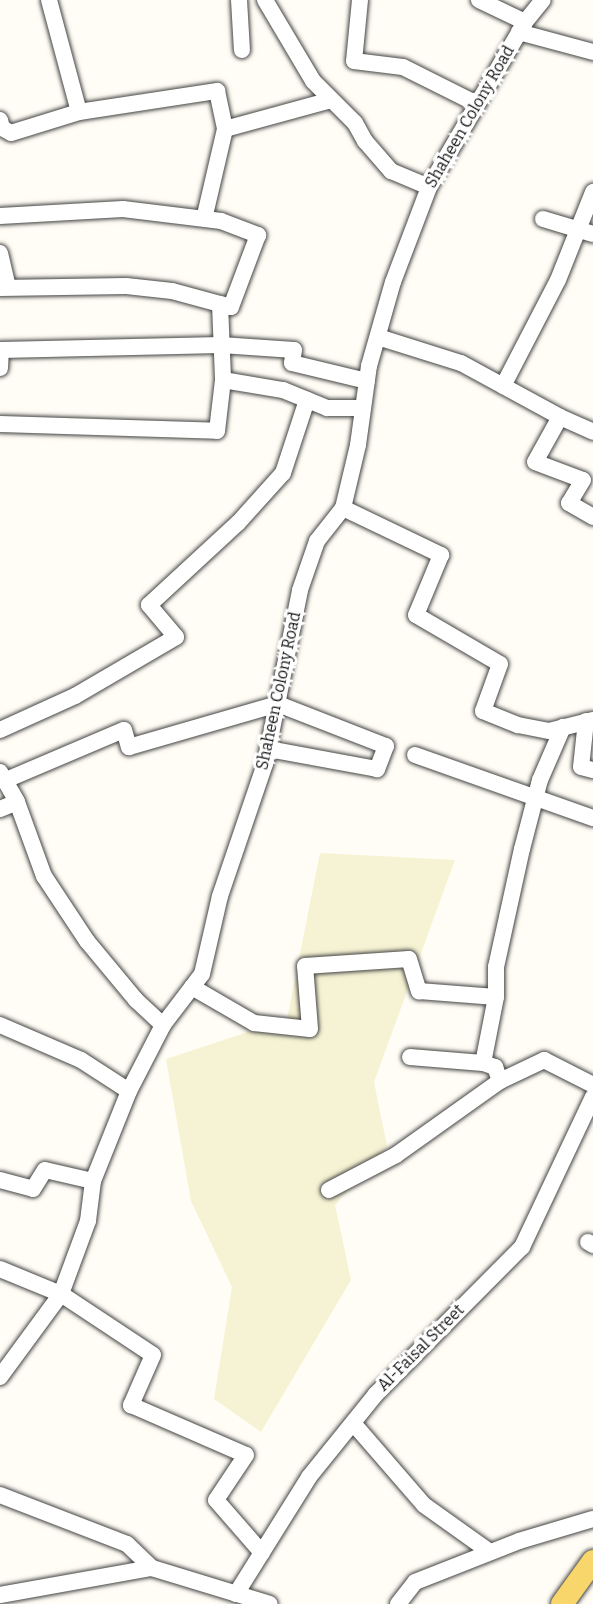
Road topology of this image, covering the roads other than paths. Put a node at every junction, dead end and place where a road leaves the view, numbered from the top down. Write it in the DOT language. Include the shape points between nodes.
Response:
graph roads {
  1 [pos="49,0"];
  2 [pos="238,0"];
  3 [pos="265,0"];
  4 [pos="360,0"];
  5 [pos="479,0"];
  6 [pos="543,0"];
  7 [pos="522,27"];
  8 [pos="243,50"];
  9 [pos="593,52"];
  10 [pos="331,100"];
  11 [pos="477,104"];
  12 [pos="79,112"];
  13 [pos="0,120"];
  14 [pos="225,129"];
  15 [pos="429,187"];
  16 [pos="593,192"];
  17 [pos="0,216"];
  18 [pos="204,219"];
  19 [pos="543,219"];
  20 [pos="586,232"];
  21 [pos="0,253"];
  22 [pos="4,287"];
  23 [pos="220,304"];
  24 [pos="378,337"];
  25 [pos="221,345"];
  26 [pos="0,368"];
  27 [pos="222,380"];
  28 [pos="367,381"];
  29 [pos="503,386"];
  30 [pos="307,400"];
  31 [pos="363,408"];
  32 [pos="560,417"];
  33 [pos="0,424"];
  34 [pos="593,432"];
  35 [pos="342,508"];
  36 [pos="593,517"];
  37 [pos="278,705"];
  38 [pos="591,718"];
  39 [pos="563,727"];
  40 [pos="0,730"];
  41 [pos="268,749"];
  42 [pos="415,755"];
  43 [pos="593,770"];
  44 [pos="3,775"];
  45 [pos="536,799"];
  46 [pos="17,802"];
  47 [pos="0,809"];
  48 [pos="593,818"];
  49 [pos="192,987"];
  50 [pos="496,997"];
  51 [pos="0,1024"];
  52 [pos="163,1025"];
  53 [pos="410,1057"];
  54 [pos="483,1063"];
  55 [pos="500,1082"];
  56 [pos="593,1085"];
  57 [pos="129,1091"];
  58 [pos="591,1110"];
  59 [pos="0,1180"];
  60 [pos="93,1181"];
  61 [pos="329,1190"];
  62 [pos="0,1269"];
  63 [pos="61,1294"];
  64 [pos="0,1377"];
  65 [pos="353,1423"];
  66 [pos="0,1495"];
  67 [pos="593,1519"];
  68 [pos="490,1552"];
  69 [pos="262,1553"];
  70 [pos="593,1561"];
  71 [pos="152,1568"];
  72 [pos="593,1582"];
  73 [pos="236,1594"];
  74 [pos="0,1595"];
  75 [pos="270,1604"];
  76 [pos="398,1604"];
  77 [pos="562,1604"];
  78 [pos="577,1604"];
  1 -- 12 [label="street"];
  2 -- 8 [label="street"];
  3 -- 10 [label="street" via="313,81"];
  4 -- 11 [label="street" via="354,61 403,68"];
  5 -- 7 [label="street"];
  6 -- 7 [label="street, Shaheen Colony Road"];
  7 -- 9 [label="street"];
  7 -- 11 [label="street, Shaheen Colony Road"];
  10 -- 14 [label="street"];
  10 -- 15 [label="street" via="355,123 391,171"];
  11 -- 15 [label="street, Shaheen Colony Road"];
  12 -- 13 [label="street" via="11,133 2,128"];
  12 -- 14 [label="street" via="217,90"];
  14 -- 18 [label="street"];
  15 -- 24 [label="street, Shaheen Colony Road" via="393,282"];
  16 -- 20 [label="street"];
  17 -- 18 [label="street" via="123,209"];
  18 -- 23 [label="street" via="258,235 231,307"];
  19 -- 20 [label="street"];
  20 -- 29 [label="street"];
  21 -- 22 [label="street"];
  22 -- 23 [label="street" via="126,286 172,291"];
  23 -- 25 [label="street"];
  24 -- 28 [label="street, Shaheen Colony Road"];
  24 -- 29 [label="street" via="461,363"];
  25 -- 26 [label="street" via="1,350"];
  25 -- 27 [label="street"];
  25 -- 28 [label="street" via="294,350 292,363"];
  27 -- 30 [label="street" via="283,390"];
  27 -- 33 [label="street" via="217,431"];
  28 -- 31 [label="street, Shaheen Colony Road"];
  29 -- 32 [label="street"];
  30 -- 31 [label="street" via="327,408"];
  30 -- 40 [label="street" via="283,473 238,523 149,605 176,637 75,696"];
  31 -- 35 [label="street, Shaheen Colony Road"];
  32 -- 34 [label="street"];
  32 -- 36 [label="street" via="535,462 583,480 569,503"];
  35 -- 37 [label="street, Shaheen Colony Road" via="316,541 300,590"];
  35 -- 39 [label="street" via="441,555 416,615 500,664 483,711 518,724 549,730"];
  37 -- 41 [label="street, Shaheen Colony Road"];
  37 -- 41 [label="street" via="386,746 376,769"];
  37 -- 44 [label="street" via="129,747 124,730"];
  38 -- 39 [label="street"];
  38 -- 43 [label="street" via="581,767"];
  39 -- 45 [label="street"];
  41 -- 49 [label="street, Shaheen Colony Road" via="220,896 202,974"];
  42 -- 45 [label="street"];
  44 -- 46 [label="street"];
  45 -- 48 [label="street"];
  45 -- 50 [label="street" via="496,967"];
  46 -- 47 [label="street"];
  46 -- 52 [label="street" via="44,876 87,941 136,1000"];
  49 -- 50 [label="street" via="254,1023 310,1029 305,966 409,959 419,991"];
  49 -- 52 [label="street, Shaheen Colony Road"];
  50 -- 54 [label="street"];
  51 -- 57 [label="street" via="81,1060"];
  52 -- 57 [label="street, Shaheen Colony Road"];
  53 -- 54 [label="street"];
  54 -- 55 [label="street" via="495,1067"];
  55 -- 56 [label="street" via="544,1060"];
  55 -- 61 [label="street" via="396,1155"];
  57 -- 60 [label="street, Shaheen Colony Road"];
  58 -- 65 [label="street, Al-Faisal Street" via="522,1247 375,1394"];
  59 -- 60 [label="street" via="33,1189 45,1170"];
  60 -- 63 [label="street, Shaheen Colony Road" via="88,1221"];
  62 -- 63 [label="street"];
  63 -- 64 [label="street, Shaheen Colony Road"];
  63 -- 69 [label="street" via="153,1355 131,1405 246,1455 216,1500"];
  65 -- 68 [label="street" via="424,1505"];
  65 -- 69 [label="street, Al-Faisal Street" via="309,1477"];
  66 -- 71 [label="street" via="127,1544"];
  67 -- 68 [label="street"];
  68 -- 76 [label="street" via="415,1582"];
  69 -- 73 [label="street, Al-Faisal Street"];
  70 -- 77 [label="main road"];
  71 -- 73 [label="street"];
  71 -- 74 [label="street"];
  72 -- 78 [label="main road"];
  73 -- 75 [label="street"];
}
